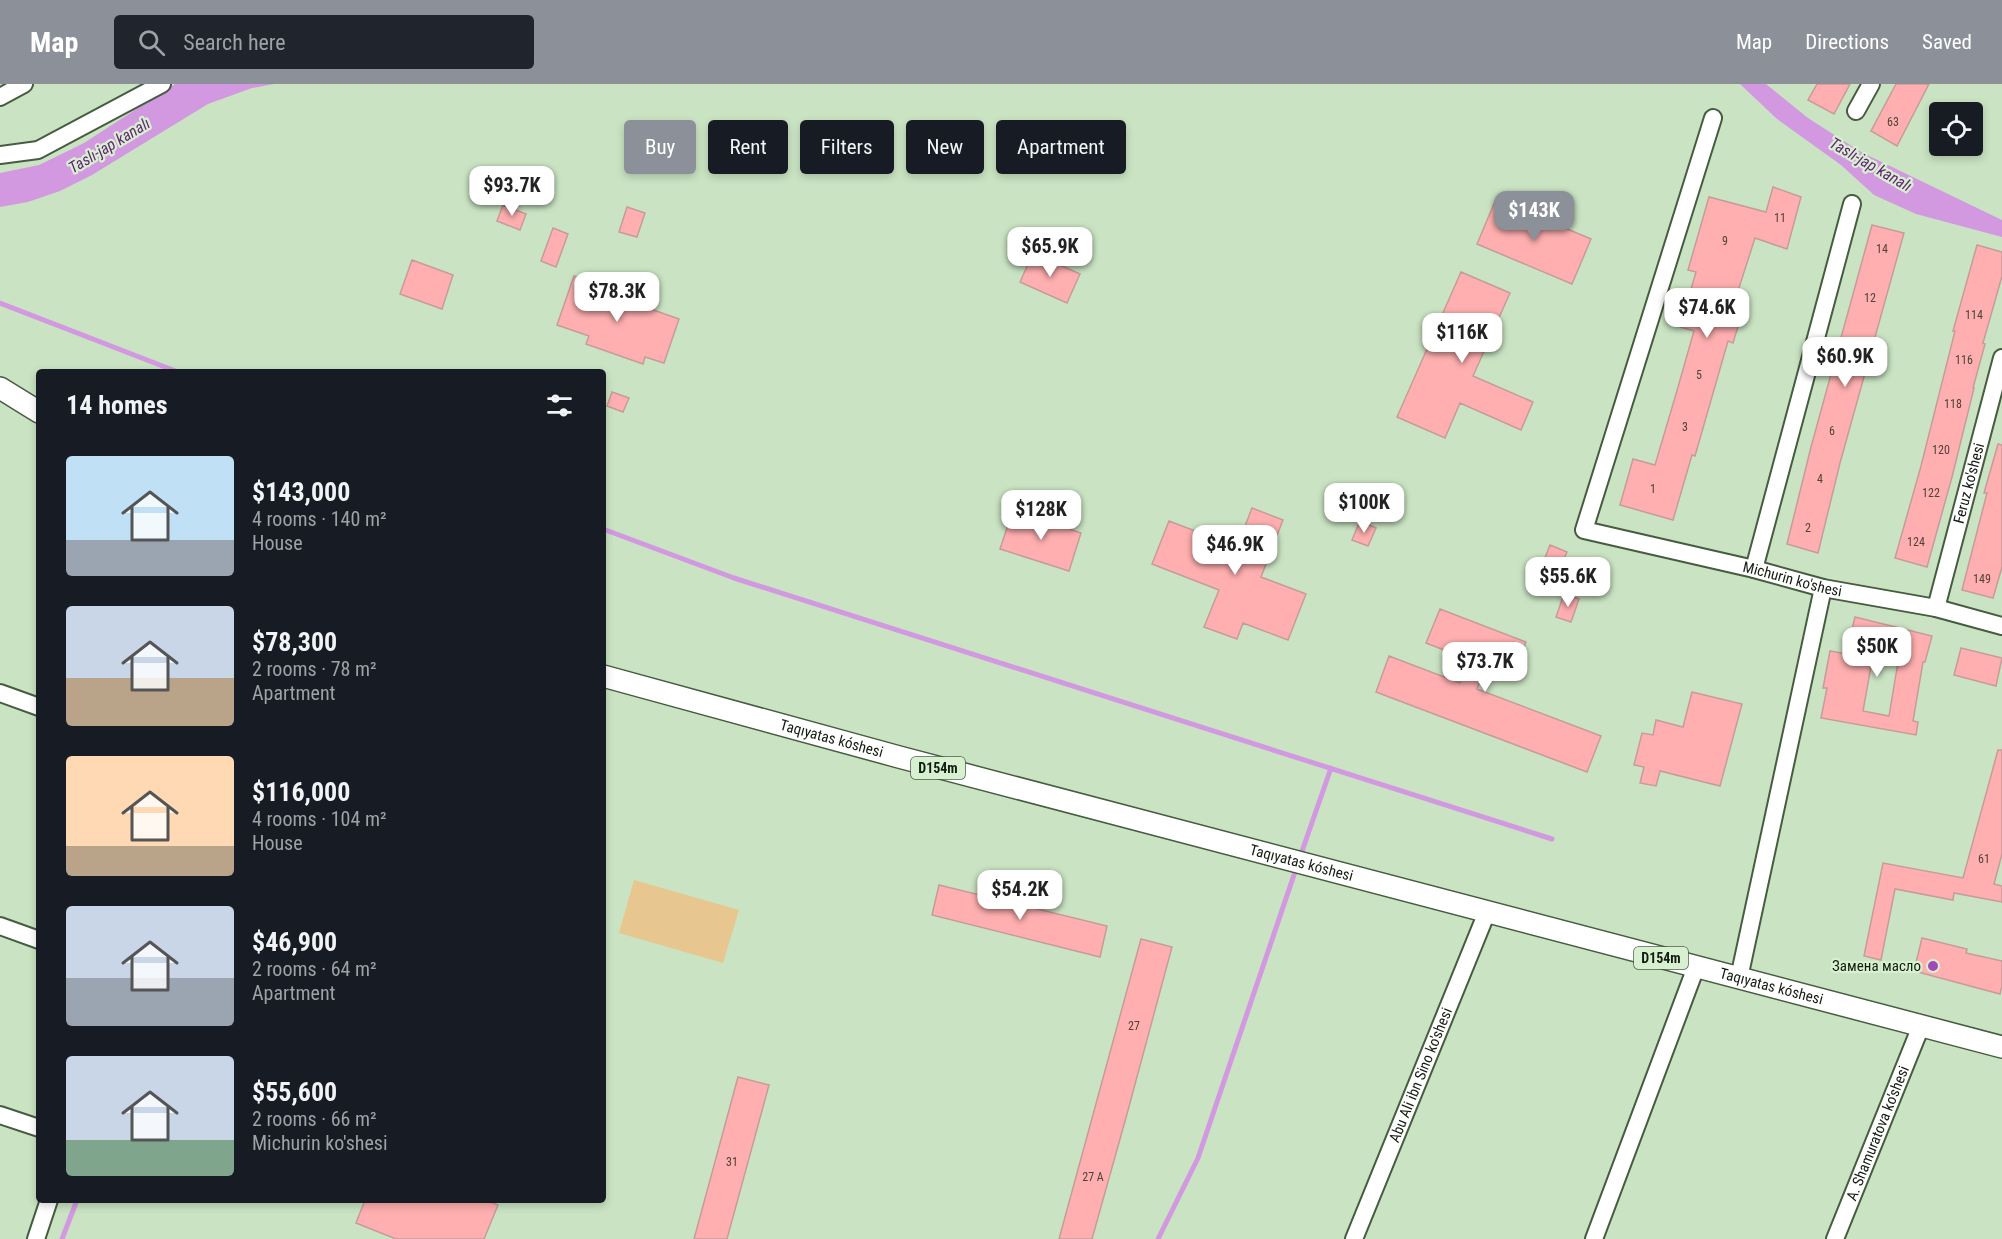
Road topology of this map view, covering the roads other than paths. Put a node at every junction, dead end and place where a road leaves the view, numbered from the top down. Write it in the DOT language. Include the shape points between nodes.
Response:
graph roads {
  1 [pos="24,84"];
  2 [pos="162,84"];
  3 [pos="1871,84"];
  4 [pos="147,89"];
  5 [pos="0,97"];
  6 [pos="1856,111"];
  7 [pos="1713,118"];
  8 [pos="0,155"];
  9 [pos="1852,204"];
  10 [pos="2002,358"];
  11 [pos="0,388"];
  12 [pos="36,410"];
  13 [pos="1754,569"];
  14 [pos="1823,588"];
  15 [pos="1936,608"];
  16 [pos="2002,626"];
  17 [pos="606,677"];
  18 [pos="0,693"];
  19 [pos="36,705"];
  20 [pos="1487,912"];
  21 [pos="0,926"];
  22 [pos="36,939"];
  23 [pos="1696,967"];
  24 [pos="1739,978"];
  25 [pos="1921,1026"];
  26 [pos="2002,1047"];
  27 [pos="0,1115"];
  28 [pos="36,1127"];
  29 [pos="48,1203"];
  30 [pos="36,1239"];
  31 [pos="1354,1239"];
  32 [pos="1594,1239"];
  33 [pos="1834,1239"];
  1 -- 5 [label="street"];
  2 -- 4 [label="street"];
  3 -- 6 [label="street"];
  4 -- 8 [label="street" via="38,150"];
  7 -- 13 [label="street, Michurin ko'shesi" via="1584,530"];
  9 -- 13 [label="street"];
  10 -- 15 [label="street, Feruz ko'shesi"];
  11 -- 12 [label="main road"];
  13 -- 14 [label="street, Michurin ko'shesi"];
  14 -- 15 [label="street, Michurin ko'shesi"];
  14 -- 24 [label="street"];
  15 -- 16 [label="street, Michurin ko'shesi"];
  17 -- 20 [label="main road, Taqıyatas kóshesi / D154m"];
  18 -- 19 [label="street"];
  20 -- 23 [label="main road, Taqıyatas kóshesi / D154m"];
  20 -- 31 [label="street, Abu Ali ibn Sino ko'shesi"];
  21 -- 22 [label="street"];
  23 -- 24 [label="main road, Taqıyatas kóshesi / D154m"];
  23 -- 32 [label="street"];
  24 -- 25 [label="main road, Taqıyatas kóshesi / D154m"];
  25 -- 26 [label="main road, Taqıyatas kóshesi / D154m"];
  25 -- 33 [label="street, A. Shamuratova ko'shesi"];
  27 -- 28 [label="street"];
  29 -- 30 [label="street"];
}
